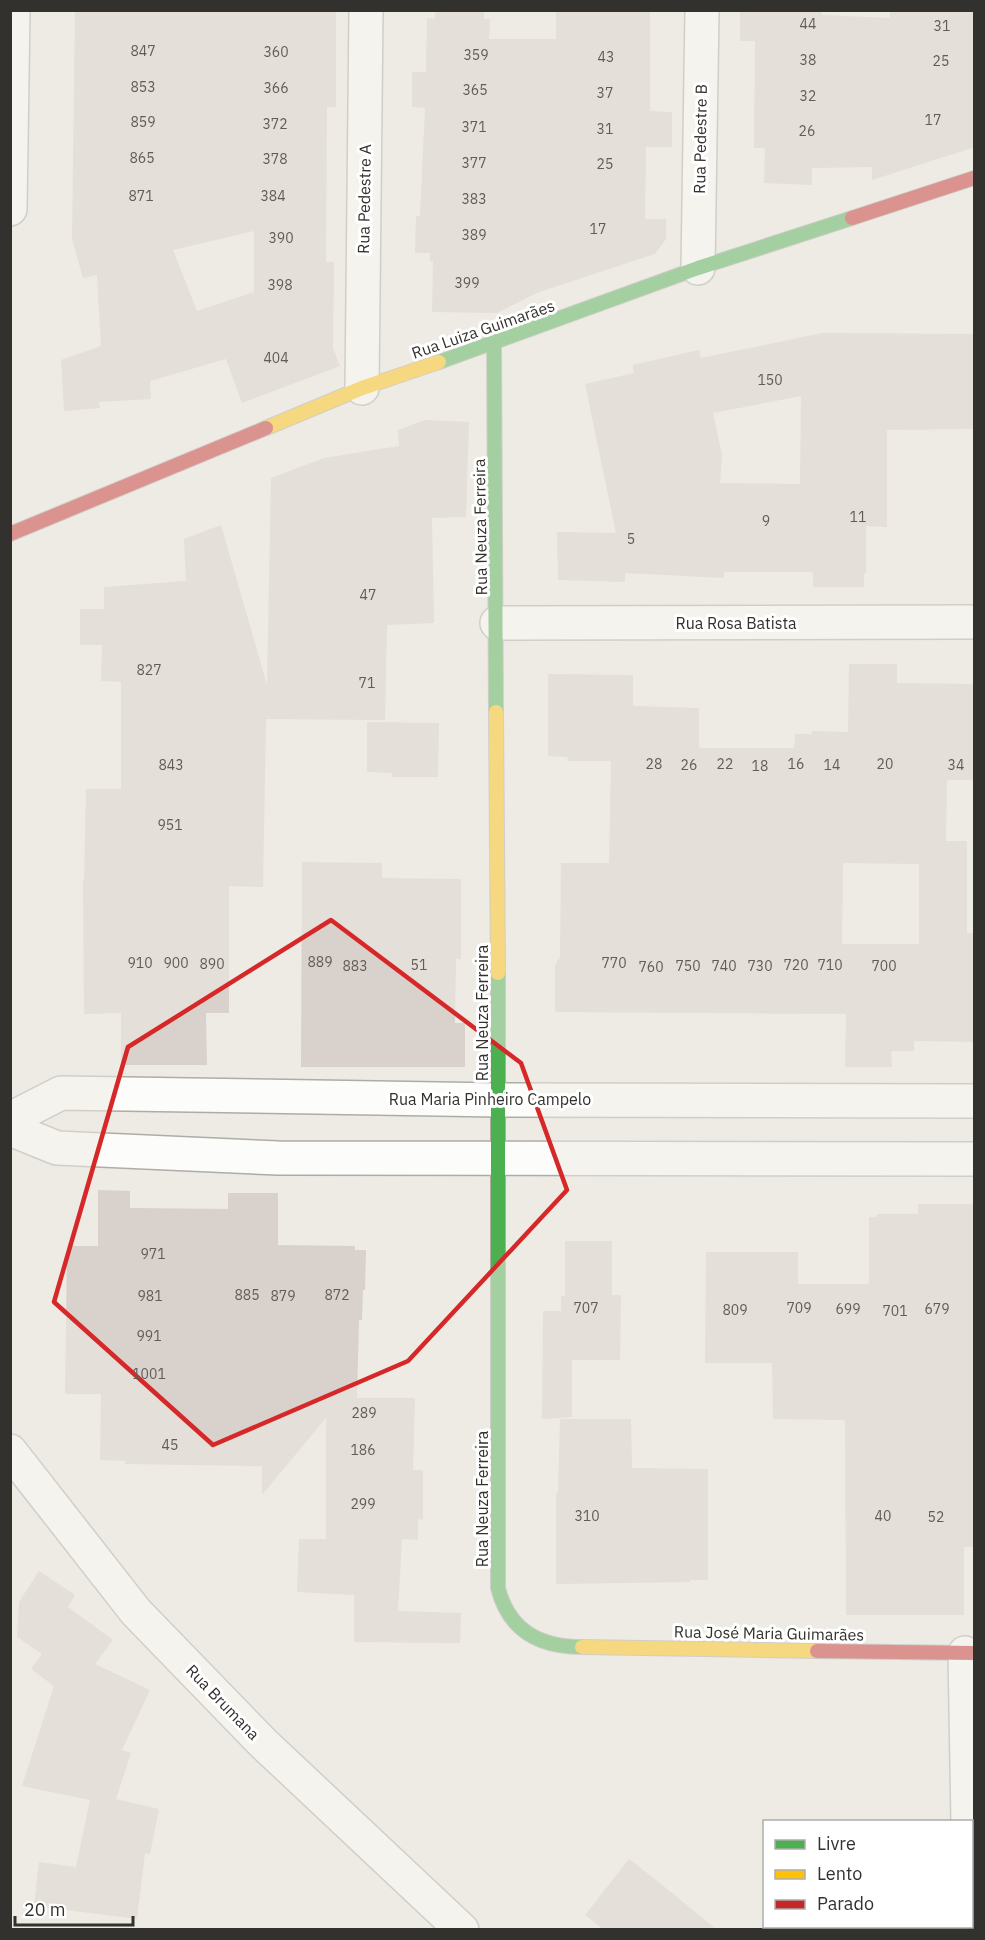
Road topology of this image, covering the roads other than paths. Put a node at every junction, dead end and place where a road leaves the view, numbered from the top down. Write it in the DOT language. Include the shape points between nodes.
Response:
graph roads {
  1 [pos="13,10"];
  2 [pos="366,10"];
  3 [pos="702,10"];
  4 [pos="975,178"];
  5 [pos="10,209"];
  6 [pos="698,268"];
  7 [pos="494,343"];
  8 [pos="362,388"];
  9 [pos="10,534"];
  10 [pos="975,622"];
  11 [pos="497,624"];
  12 [pos="499,1100"];
  13 [pos="975,1101"];
  14 [pos="10,1119"];
  15 [pos="10,1129"];
  16 [pos="499,1158"];
  17 [pos="975,1159"];
  18 [pos="10,1451"];
  19 [pos="562,1647"];
  20 [pos="970,1653"];
  21 [pos="968,1820"];
  22 [pos="462,1929"];
  1 -- 5 [label="street"];
  2 -- 8 [label="street, Rua Pedestre A"];
  3 -- 6 [label="street, Rua Pedestre B"];
  4 -- 6 [label="street, Rua Luiza Guimarães"];
  6 -- 7 [label="street, Rua Luiza Guimarães"];
  7 -- 8 [label="street, Rua Luiza Guimarães"];
  7 -- 11 [label="street, Rua Neuza Ferreira"];
  8 -- 9 [label="street, Rua Luiza Guimarães"];
  10 -- 11 [label="street, Rua Rosa Batista"];
  11 -- 12 [label="street, Rua Neuza Ferreira"];
  12 -- 13 [label="street, Rua Maria Pinheiro Campelo"];
  12 -- 14 [label="street, Rua Maria Pinheiro Campelo" via="61,1093"];
  12 -- 16 [label="street, Rua Neuza Ferreira"];
  15 -- 16 [label="street" via="57,1148 278,1158"];
  16 -- 17 [label="street"];
  16 -- 19 [label="street, Rua Neuza Ferreira" via="498,1587 501,1604 512,1620 543,1642"];
  18 -- 22 [label="street, Rua Brumana" via="136,1612 262,1742"];
  19 -- 20 [label="street, Rua José Maria Guimarães"];
  20 -- 21 [label="street"];
}
